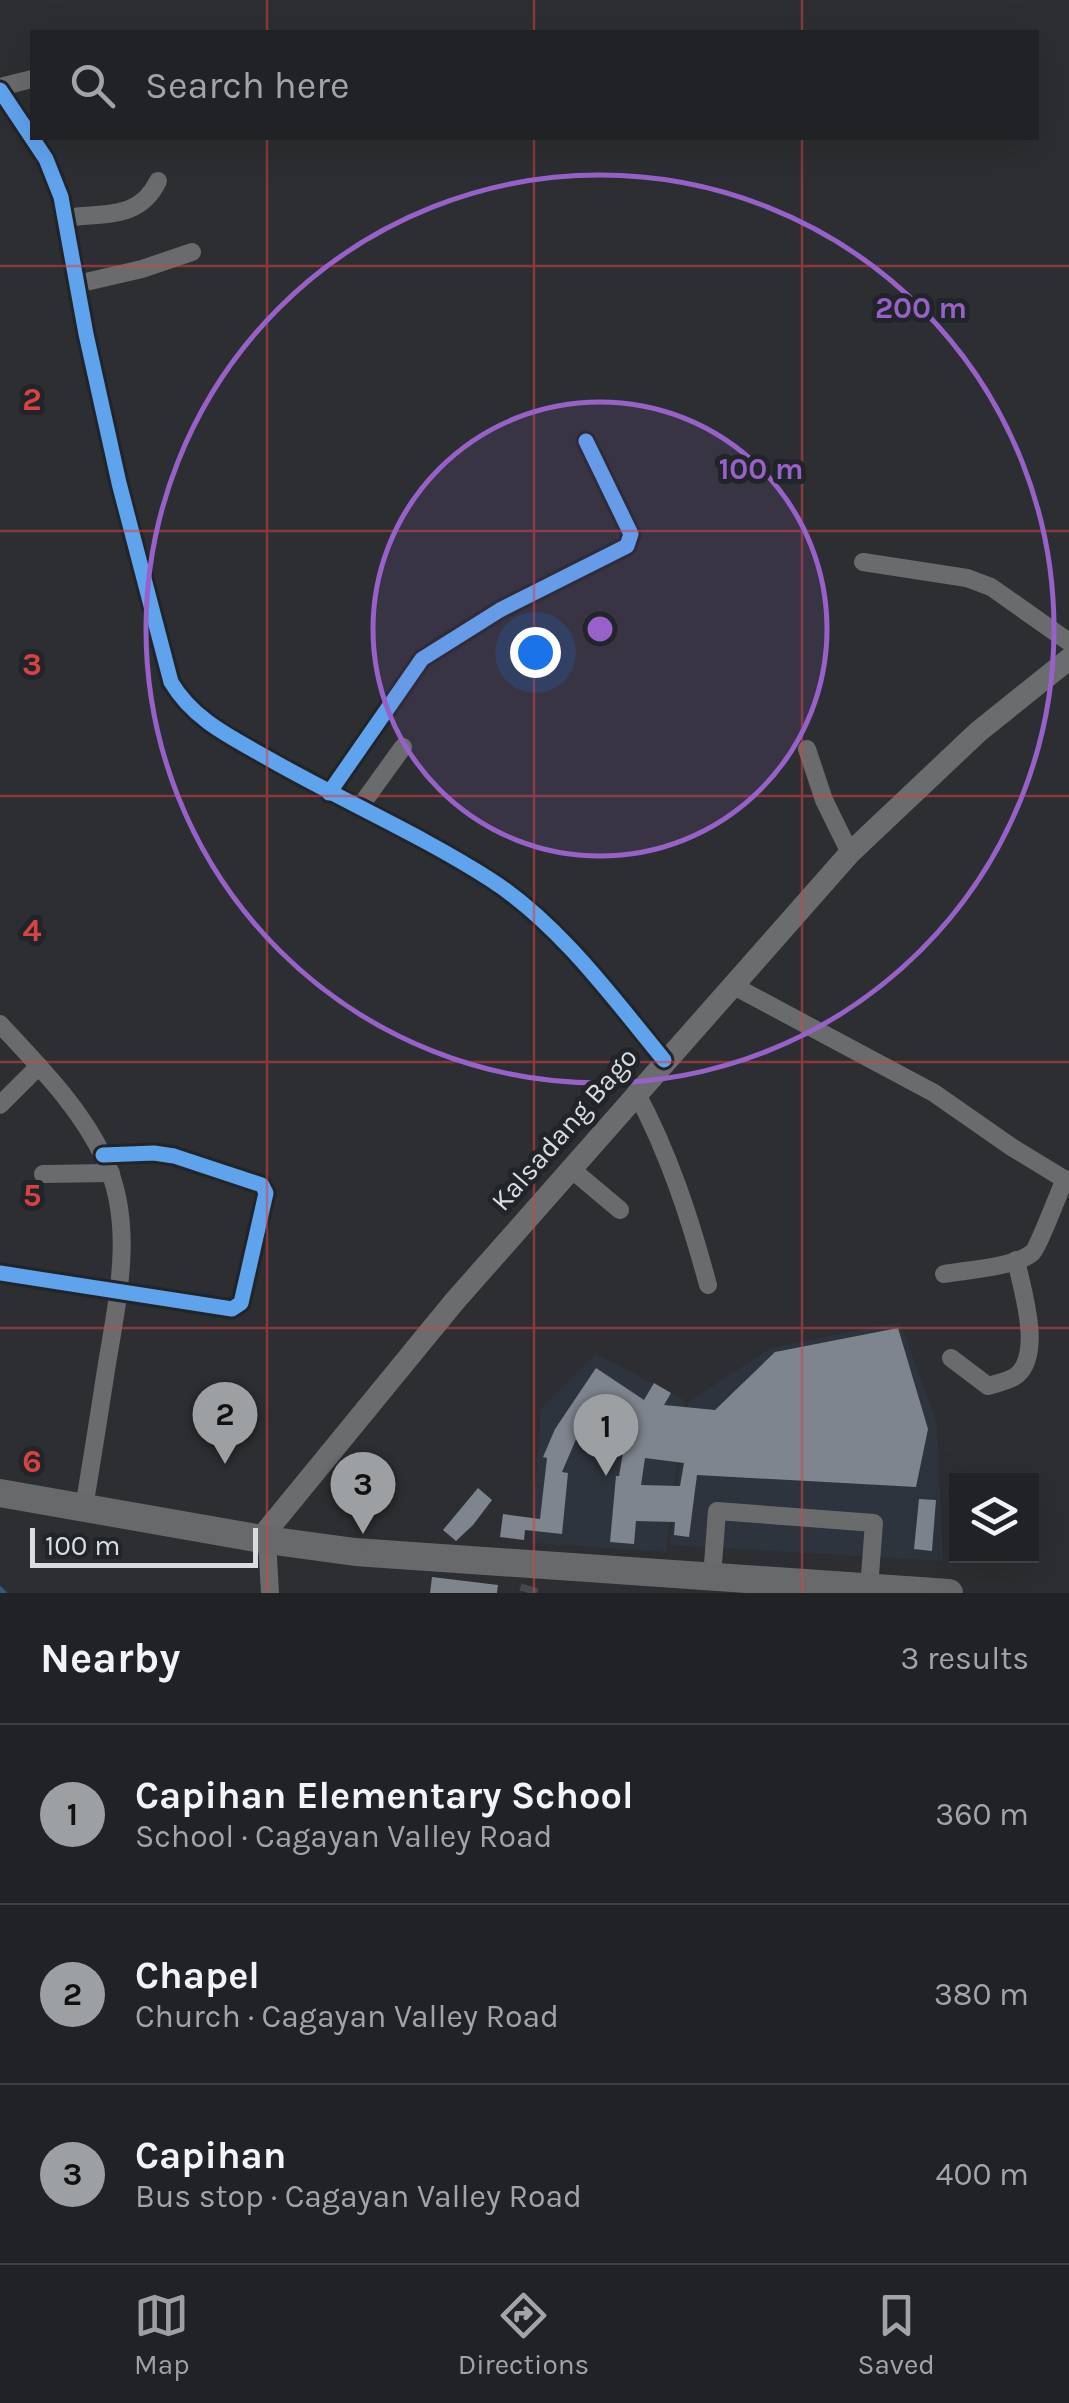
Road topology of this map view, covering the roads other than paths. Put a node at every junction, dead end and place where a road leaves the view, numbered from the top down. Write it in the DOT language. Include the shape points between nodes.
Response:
graph roads {
  1 [pos="30,81"];
  2 [pos="0,89"];
  3 [pos="30,134"];
  4 [pos="34,140"];
  5 [pos="158,181"];
  6 [pos="65,218"];
  7 [pos="192,252"];
  8 [pos="77,284"];
  9 [pos="586,441"];
  10 [pos="863,562"];
  11 [pos="1069,642"];
  12 [pos="1069,659"];
  13 [pos="403,747"];
  14 [pos="807,749"];
  15 [pos="330,793"];
  16 [pos="359,808"];
  17 [pos="850,853"];
  18 [pos="732,985"];
  19 [pos="0,1024"];
  20 [pos="664,1060"];
  21 [pos="39,1066"];
  22 [pos="636,1092"];
  23 [pos="0,1105"];
  24 [pos="107,1164"];
  25 [pos="570,1168"];
  26 [pos="44,1174"];
  27 [pos="1067,1180"];
  28 [pos="620,1210"];
  29 [pos="1016,1260"];
  30 [pos="0,1273"];
  31 [pos="944,1274"];
  32 [pos="708,1285"];
  33 [pos="119,1293"];
  34 [pos="951,1358"];
  35 [pos="0,1492"];
  36 [pos="84,1507"];
  37 [pos="264,1540"];
  38 [pos="712,1577"];
  39 [pos="646,1582"];
  40 [pos="757,1586"];
  41 [pos="870,1588"];
  42 [pos="270,1593"];
  43 [pos="949,1593"];
  1 -- 2 [label="street"];
  2 -- 3 [label="street"];
  4 -- 6 [label="street"];
  5 -- 6 [label="street" via="130,212"];
  6 -- 8 [label="street"];
  7 -- 8 [label="street"];
  8 -- 15 [label="street" via="171,682 203,720"];
  9 -- 15 [label="street" via="631,541 422,659"];
  10 -- 11 [label="street" via="967,578"];
  12 -- 17 [label="main road, Kalsadang Bago" via="978,732"];
  13 -- 16 [label="street"];
  14 -- 17 [label="street"];
  15 -- 16 [label="street"];
  16 -- 20 [label="street" via="493,881 601,982"];
  17 -- 18 [label="main road, Kalsadang Bago"];
  18 -- 20 [label="main road, Kalsadang Bago"];
  18 -- 27 [label="street" via="934,1093"];
  19 -- 21 [label="street"];
  20 -- 22 [label="main road, Kalsadang Bago"];
  21 -- 23 [label="street"];
  21 -- 24 [label="street" via="84,1122"];
  22 -- 25 [label="main road, Kalsadang Bago"];
  22 -- 32 [label="street" via="663,1143"];
  24 -- 26 [label="street"];
  24 -- 33 [label="street" via="123,1240"];
  24 -- 33 [label="street" via="154,1153 174,1156 251,1179 266,1193 241,1303 232,1309"];
  25 -- 28 [label="street"];
  25 -- 37 [label="main road, Kalsadang Bago"];
  27 -- 29 [label="street" via="1041,1240"];
  29 -- 31 [label="street"];
  29 -- 34 [label="street" via="1028,1360 1018,1375 988,1386"];
  30 -- 33 [label="street"];
  33 -- 36 [label="street"];
  35 -- 36 [label="highway"];
  36 -- 37 [label="highway"];
  37 -- 39 [label="highway" via="531,1576"];
  37 -- 42 [label="street"];
  38 -- 39 [label="highway"];
  38 -- 40 [label="highway"];
  38 -- 41 [label="street" via="716,1512 736,1513 874,1523"];
  40 -- 41 [label="highway"];
  41 -- 43 [label="highway"];
}
